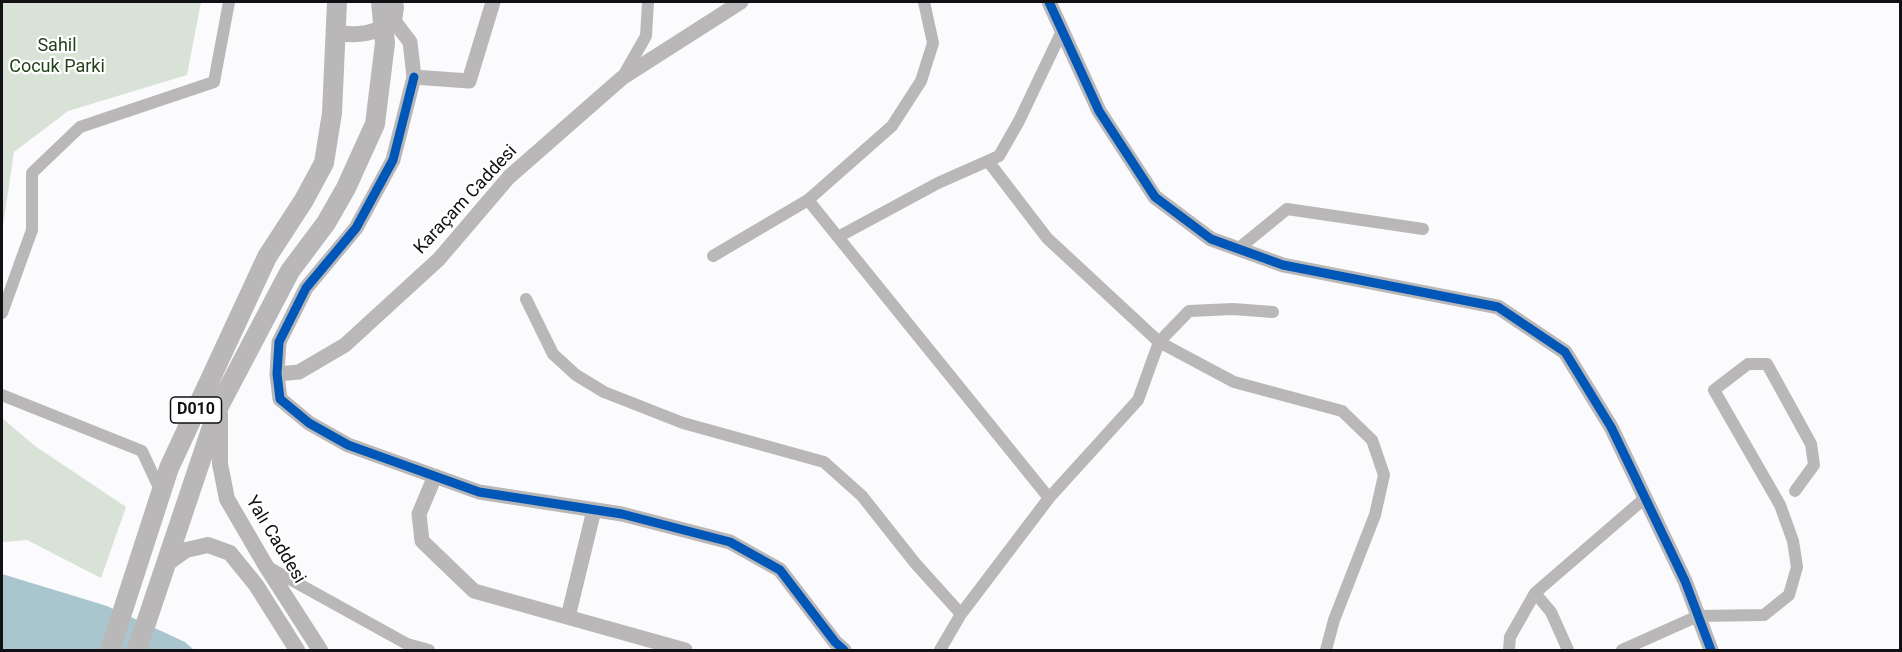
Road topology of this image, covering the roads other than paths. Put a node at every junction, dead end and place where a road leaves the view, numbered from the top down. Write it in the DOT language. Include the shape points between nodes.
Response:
graph roads {
  1 [pos="229,2"];
  2 [pos="337,2"];
  3 [pos="381,2"];
  4 [pos="394,2"];
  5 [pos="493,2"];
  6 [pos="648,2"];
  7 [pos="741,2"];
  8 [pos="924,2"];
  9 [pos="1049,2"];
  10 [pos="389,24"];
  11 [pos="1062,31"];
  12 [pos="336,33"];
  13 [pos="414,77"];
  14 [pos="622,78"];
  15 [pos="988,161"];
  16 [pos="808,200"];
  17 [pos="1423,229"];
  18 [pos="838,237"];
  19 [pos="1238,249"];
  20 [pos="713,256"];
  21 [pos="526,299"];
  22 [pos="1273,312"];
  23 [pos="2,313"];
  24 [pos="1159,342"];
  25 [pos="277,374"];
  26 [pos="2,396"];
  27 [pos="219,406"];
  28 [pos="435,476"];
  29 [pos="1795,491"];
  30 [pos="161,492"];
  31 [pos="1049,498"];
  32 [pos="1645,498"];
  33 [pos="594,510"];
  34 [pos="266,566"];
  35 [pos="163,573"];
  36 [pos="1535,593"];
  37 [pos="961,614"];
  38 [pos="1698,616"];
  39 [pos="568,617"];
  40 [pos="844,650"];
  41 [pos="110,651"];
  42 [pos="137,651"];
  43 [pos="297,651"];
  44 [pos="320,651"];
  45 [pos="429,651"];
  46 [pos="685,651"];
  47 [pos="940,651"];
  48 [pos="1326,651"];
  49 [pos="1509,651"];
  50 [pos="1568,651"];
  51 [pos="1622,651"];
  52 [pos="1710,651"];
  1 -- 23 [label="street" via="214,82 80,127 33,173 33,230"];
  2 -- 12 [label="highway, D010"];
  3 -- 10 [label="highway, D010"];
  4 -- 10 [label="main road" via="396,7"];
  5 -- 13 [label="street" via="469,81"];
  6 -- 14 [label="street" via="646,36"];
  7 -- 14 [label="street, Karaçam Caddesi"];
  8 -- 16 [label="street" via="933,43 921,81 892,126"];
  9 -- 11 [label="street"];
  10 -- 12 [label="main road" via="358,36"];
  10 -- 13 [label="street" via="410,42"];
  10 -- 27 [label="highway, D010" via="375,124 346,188 290,271"];
  11 -- 15 [label="street" via="1019,121 999,156"];
  11 -- 19 [label="street" via="1099,111 1155,198 1211,239"];
  12 -- 30 [label="highway, D010" via="332,113 324,163 267,257"];
  13 -- 25 [label="street" via="393,160 356,228 306,288 279,342"];
  14 -- 25 [label="street, Karaçam Caddesi" via="509,177 439,259 345,345 299,372"];
  15 -- 18 [label="street"];
  15 -- 24 [label="street" via="1047,238"];
  16 -- 18 [label="street"];
  16 -- 20 [label="street"];
  17 -- 19 [label="street" via="1287,209"];
  18 -- 31 [label="street"];
  19 -- 32 [label="street" via="1283,265 1498,307 1565,352 1611,427"];
  21 -- 37 [label="street" via="553,354 603,392 683,423 824,462 862,496"];
  22 -- 24 [label="street" via="1189,311"];
  24 -- 31 [label="street" via="1138,400"];
  24 -- 48 [label="street" via="1234,382 1342,411 1372,440 1384,475 1375,515"];
  25 -- 28 [label="street" via="280,399 309,423 348,445"];
  26 -- 30 [label="street" via="142,451"];
  27 -- 34 [label="main road, Yalı Caddesi" via="220,464 227,499"];
  27 -- 35 [label="highway, D010"];
  28 -- 33 [label="street" via="479,492"];
  28 -- 39 [label="street" via="419,514 422,541 474,591"];
  29 -- 38 [label="street" via="1814,465 1811,444 1767,364 1748,364 1714,390 1780,505 1793,541 1797,567 1789,595 1764,615"];
  30 -- 41 [label="highway, D010"];
  31 -- 37 [label="street"];
  32 -- 36 [label="street"];
  32 -- 38 [label="street"];
  33 -- 39 [label="street"];
  33 -- 40 [label="street" via="622,514 740,547 780,570"];
  34 -- 44 [label="main road, Yalı Caddesi"];
  34 -- 45 [label="street" via="407,644"];
  35 -- 42 [label="highway, D010"];
  35 -- 43 [label="main road" via="186,550 208,545 230,553 256,585"];
  36 -- 49 [label="street" via="1510,637"];
  36 -- 50 [label="street" via="1551,612"];
  37 -- 47 [label="street"];
  38 -- 51 [label="street"];
  38 -- 52 [label="street"];
  39 -- 46 [label="street"];
}
